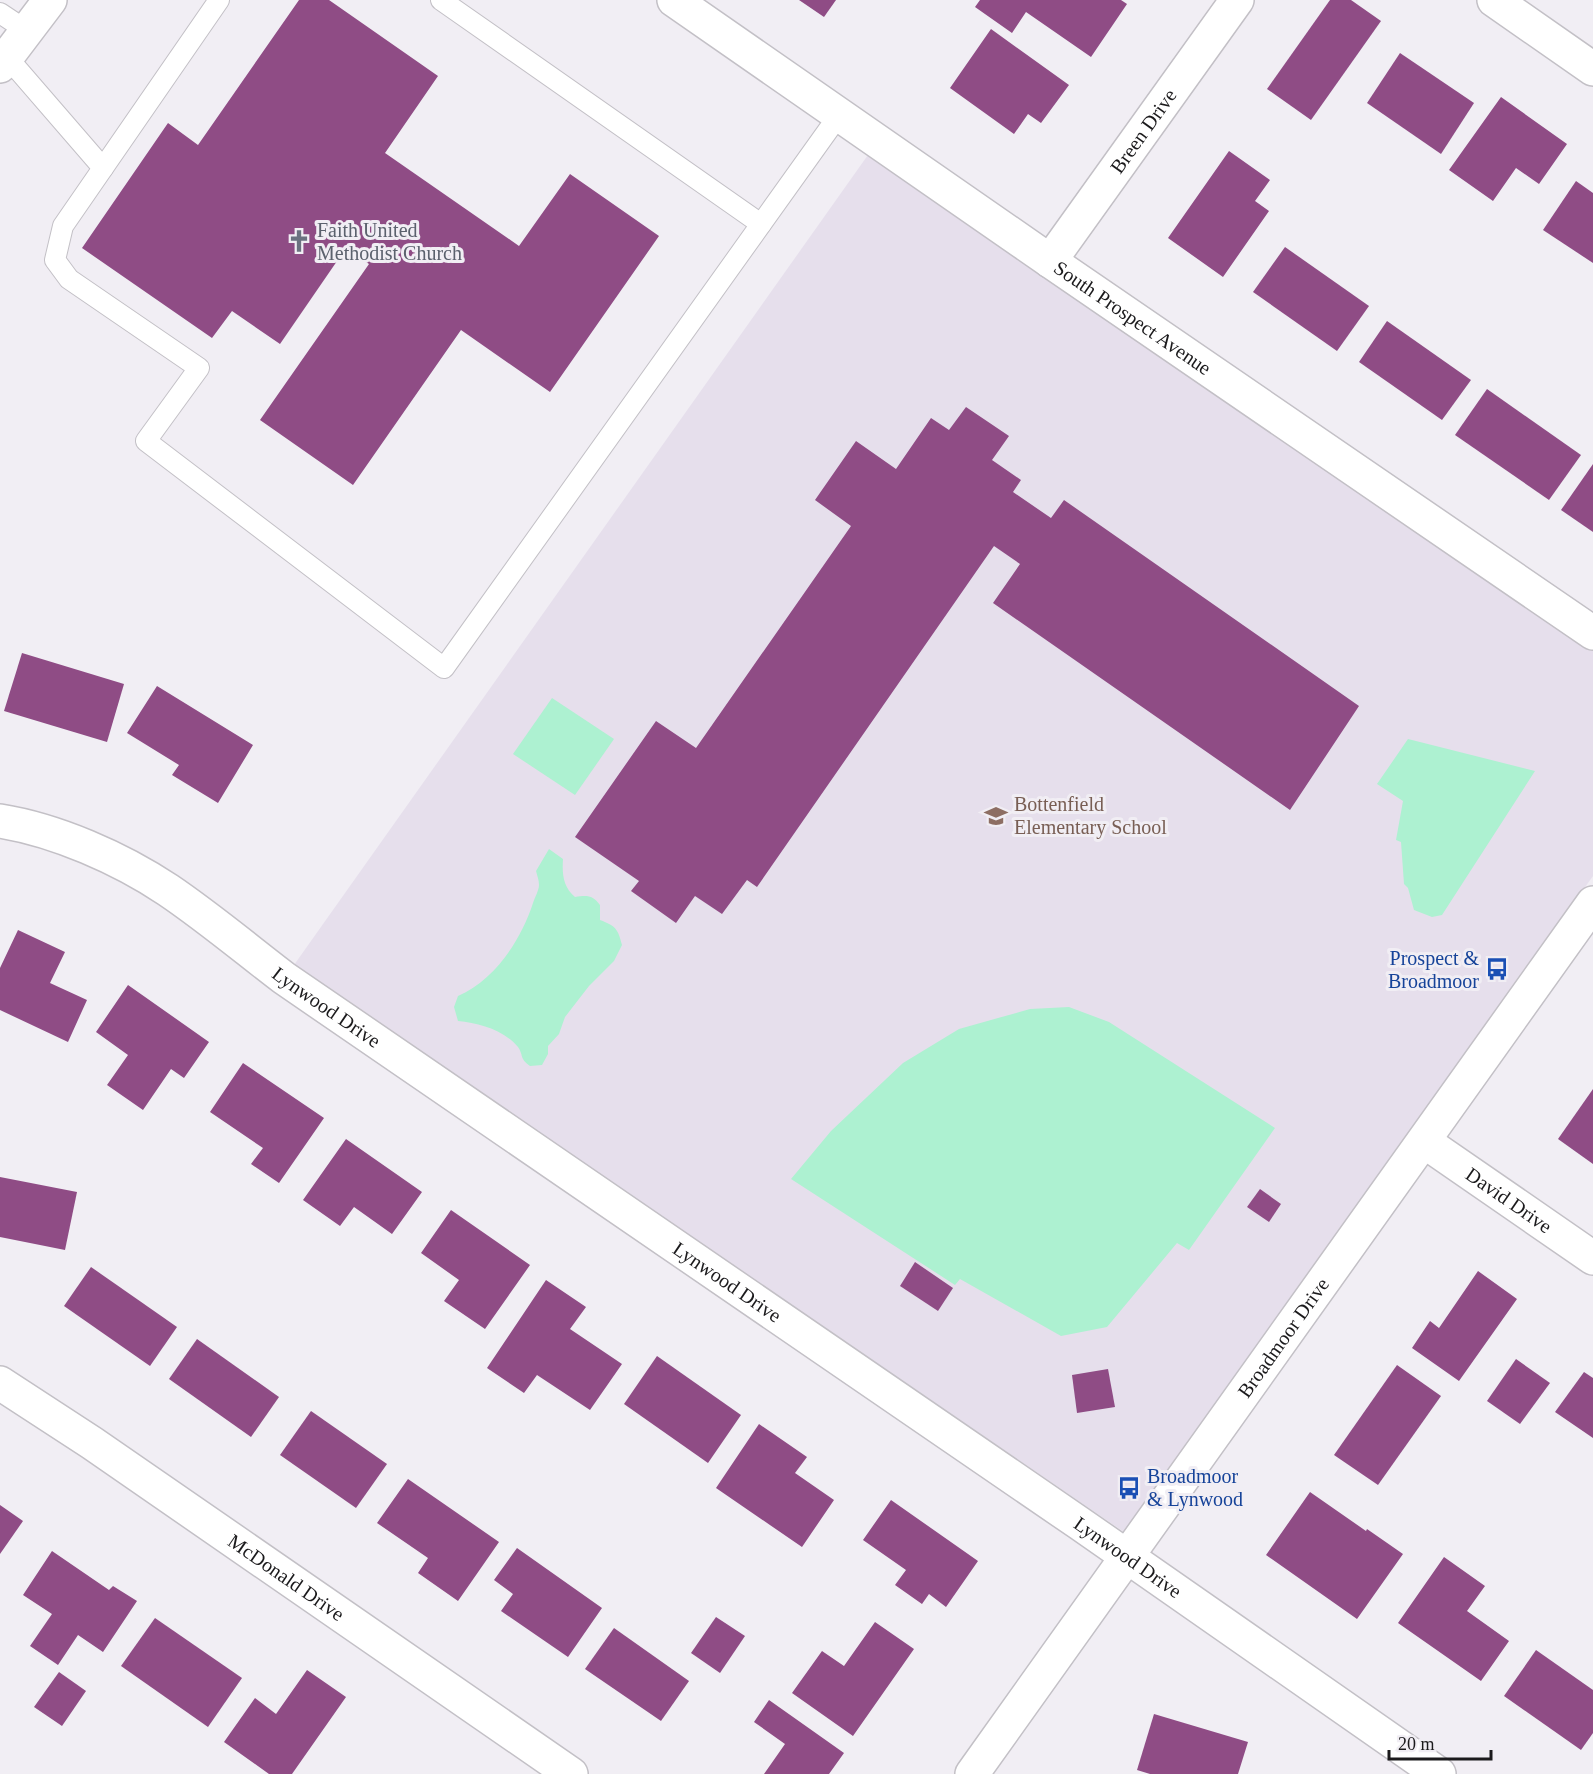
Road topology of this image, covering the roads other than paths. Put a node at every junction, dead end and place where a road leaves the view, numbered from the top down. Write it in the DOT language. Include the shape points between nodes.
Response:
graph roads {
  1 [pos="50,0"];
  2 [pos="219,0"];
  3 [pos="441,0"];
  4 [pos="1237,0"];
  5 [pos="1494,0"];
  6 [pos="676,1"];
  7 [pos="0,13"];
  8 [pos="27,31"];
  9 [pos="4,62"];
  10 [pos="1593,69"];
  11 [pos="839,115"];
  12 [pos="103,168"];
  13 [pos="761,224"];
  14 [pos="1050,261"];
  15 [pos="1593,633"];
  16 [pos="0,820"];
  17 [pos="1593,903"];
  18 [pos="1425,1142"];
  19 [pos="1593,1258"];
  20 [pos="0,1383"];
  21 [pos="1127,1557"];
  22 [pos="571,1774"];
  23 [pos="972,1774"];
  24 [pos="1439,1774"];
  1 -- 8 [label="street"];
  2 -- 12 [label="lane"];
  3 -- 13 [label="lane"];
  4 -- 14 [label="street, Breen Drive"];
  5 -- 10 [label="street"];
  6 -- 11 [label="street, South Prospect Avenue"];
  7 -- 8 [label="lane"];
  8 -- 9 [label="street"];
  9 -- 12 [label="lane"];
  11 -- 13 [label="lane"];
  11 -- 14 [label="street, South Prospect Avenue"];
  12 -- 13 [label="lane" via="63,226 56,261 69,279 199,368 146,441 444,668"];
  14 -- 15 [label="street, South Prospect Avenue"];
  16 -- 21 [label="street, Lynwood Drive" via="65,839 118,862 167,890 284,978"];
  17 -- 18 [label="street, Broadmoor Drive"];
  18 -- 19 [label="street, David Drive"];
  18 -- 21 [label="street, Broadmoor Drive"];
  20 -- 22 [label="street, McDonald Drive"];
  21 -- 23 [label="street, Broadmoor Drive"];
  21 -- 24 [label="street, Lynwood Drive"];
}
